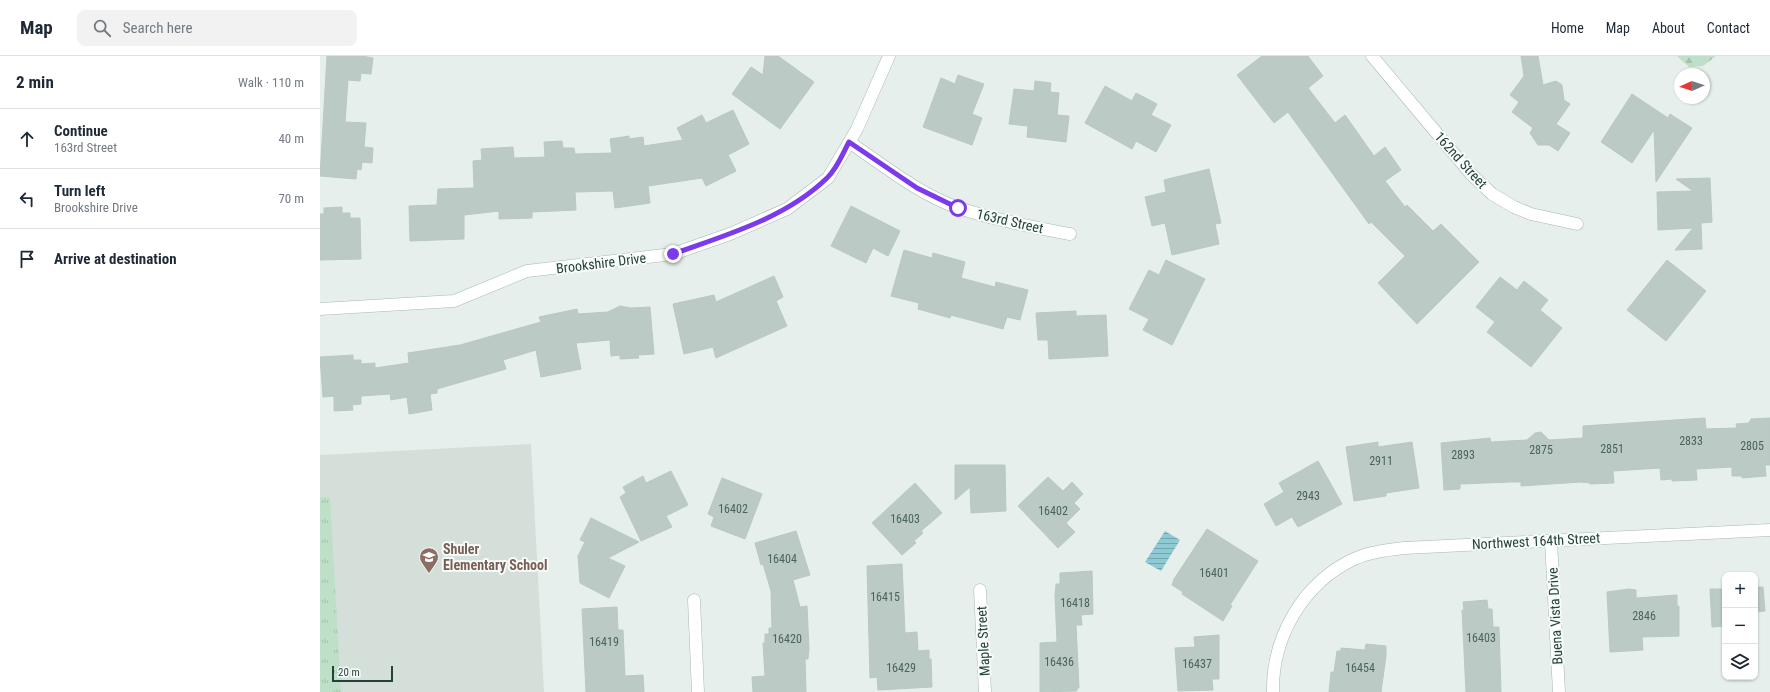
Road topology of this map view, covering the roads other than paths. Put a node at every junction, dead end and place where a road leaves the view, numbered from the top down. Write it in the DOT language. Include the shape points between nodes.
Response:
graph roads {
  1 [pos="889,56"];
  2 [pos="1372,56"];
  3 [pos="849,142"];
  4 [pos="1578,224"];
  5 [pos="1070,234"];
  6 [pos="320,309"];
  7 [pos="1770,530"];
  8 [pos="1551,541"];
  9 [pos="980,590"];
  10 [pos="694,600"];
  11 [pos="698,692"];
  12 [pos="985,692"];
  13 [pos="1273,692"];
  14 [pos="1559,692"];
  1 -- 3 [label="street, Brookshire Drive"];
  2 -- 4 [label="street, 162nd Street" via="1471,174 1492,194 1531,214"];
  3 -- 5 [label="street, 163rd Street" via="917,188 958,208 1015,224"];
  3 -- 6 [label="street, Brookshire Drive" via="828,178 787,209 730,234 673,254 527,271 454,301"];
  7 -- 8 [label="street, Northwest 164th Street"];
  8 -- 13 [label="street, Northwest 164th Street" via="1404,548 1378,551 1354,560 1332,572 1297,607 1285,629 1277,654"];
  8 -- 14 [label="street, Buena Vista Drive"];
  9 -- 12 [label="street, Maple Street"];
  10 -- 11 [label="street"];
}
